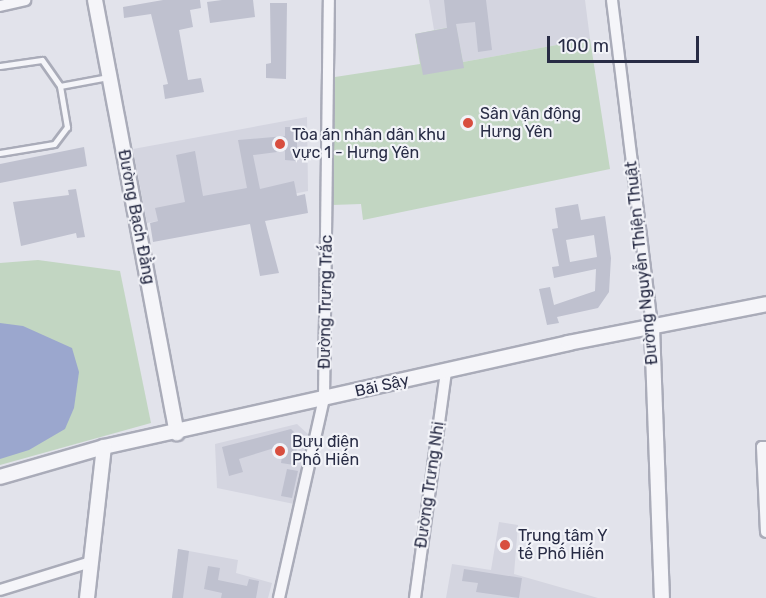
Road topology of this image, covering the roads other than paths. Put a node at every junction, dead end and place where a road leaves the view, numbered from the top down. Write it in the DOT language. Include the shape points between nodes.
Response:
graph roads {
  1 [pos="25,0"];
  2 [pos="95,0"];
  3 [pos="329,0"];
  4 [pos="612,0"];
  5 [pos="0,6"];
  6 [pos="0,66"];
  7 [pos="110,77"];
  8 [pos="60,86"];
  9 [pos="0,153"];
  10 [pos="766,304"];
  11 [pos="652,327"];
  12 [pos="446,371"];
  13 [pos="324,399"];
  14 [pos="177,433"];
  15 [pos="105,447"];
  16 [pos="766,447"];
  17 [pos="0,477"];
  18 [pos="766,532"];
  19 [pos="91,562"];
  20 [pos="0,590"];
  21 [pos="87,598"];
  22 [pos="279,598"];
  23 [pos="415,598"];
  24 [pos="662,598"];
  1 -- 5 [label="street"];
  2 -- 7 [label="street, Đường Bạch Đằng"];
  3 -- 13 [label="street, Đường Trưng Trắc"];
  4 -- 11 [label="street, Đường Nguyễn Thiện Thuật"];
  6 -- 8 [label="lane" via="42,60"];
  7 -- 8 [label="lane"];
  7 -- 14 [label="street, Đường Bạch Đằng"];
  8 -- 9 [label="lane" via="67,127 62,139"];
  10 -- 11 [label="street, Bãi Sậy"];
  11 -- 12 [label="street, Bãi Sậy"];
  11 -- 24 [label="street, Đường Nguyễn Thiện Thuật"];
  12 -- 13 [label="street, Bãi Sậy"];
  12 -- 23 [label="street, Đường Trưng Nhị"];
  13 -- 14 [label="street, Bãi Sậy"];
  13 -- 22 [label="street, Đường Trưng Trắc"];
  14 -- 15 [label="street, Bãi Sậy"];
  15 -- 17 [label="street, Bãi Sậy"];
  15 -- 19 [label="street"];
  16 -- 18 [label="street" via="762,447"];
  19 -- 20 [label="street"];
  19 -- 21 [label="street"];
}
